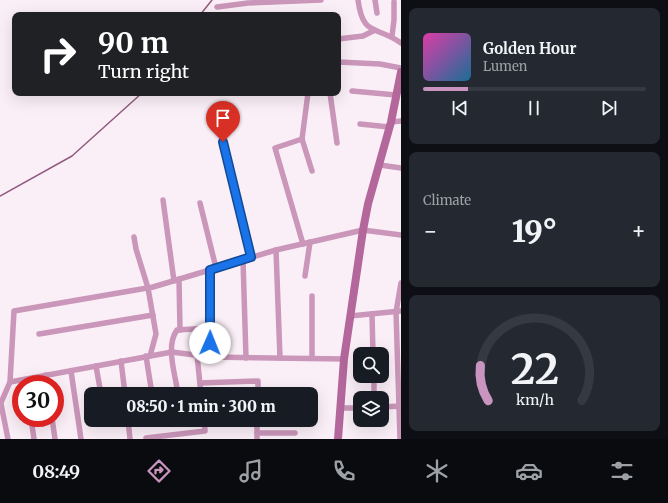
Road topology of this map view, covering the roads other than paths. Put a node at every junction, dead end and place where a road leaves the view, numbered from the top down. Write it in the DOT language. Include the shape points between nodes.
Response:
graph roads {
  1 [pos="321,0"];
  2 [pos="358,0"];
  3 [pos="375,0"];
  4 [pos="302,1"];
  5 [pos="394,2"];
  6 [pos="217,7"];
  7 [pos="377,13"];
  8 [pos="375,30"];
  9 [pos="392,36"];
  10 [pos="341,39"];
  11 [pos="401,43"];
  12 [pos="341,62"];
  13 [pos="401,68"];
  14 [pos="401,72"];
  15 [pos="352,91"];
  16 [pos="396,95"];
  17 [pos="308,96"];
  18 [pos="330,96"];
  19 [pos="401,121"];
  20 [pos="360,124"];
  21 [pos="390,124"];
  22 [pos="302,139"];
  23 [pos="223,142"];
  24 [pos="337,143"];
  25 [pos="380,165"];
  26 [pos="401,168"];
  27 [pos="312,171"];
  28 [pos="163,200"];
  29 [pos="200,203"];
  30 [pos="363,230"];
  31 [pos="401,235"];
  32 [pos="134,237"];
  33 [pos="306,243"];
  34 [pos="276,250"];
  35 [pos="251,257"];
  36 [pos="243,260"];
  37 [pos="213,269"];
  38 [pos="305,276"];
  39 [pos="177,280"];
  40 [pos="401,282"];
  41 [pos="148,288"];
  42 [pos="312,296"];
  43 [pos="399,311"];
  44 [pos="372,314"];
  45 [pos="153,315"];
  46 [pos="350,316"];
  47 [pos="210,328"];
  48 [pos="180,330"];
  49 [pos="39,334"];
  50 [pos="373,347"];
  51 [pos="172,352"];
  52 [pos="197,355"];
  53 [pos="148,356"];
  54 [pos="210,357"];
  55 [pos="246,358"];
  56 [pos="280,358"];
  57 [pos="312,358"];
  58 [pos="344,359"];
  59 [pos="121,361"];
  60 [pos="96,366"];
  61 [pos="71,371"];
  62 [pos="51,375"];
  63 [pos="10,382"];
  64 [pos="200,383"];
  65 [pos="100,387"];
  66 [pos="124,387"];
  67 [pos="151,387"];
  68 [pos="177,387"];
  69 [pos="200,387"];
  70 [pos="258,387"];
  71 [pos="0,404"];
  72 [pos="400,406"];
  73 [pos="389,407"];
  74 [pos="341,408"];
  75 [pos="353,408"];
  76 [pos="32,427"];
  77 [pos="53,427"];
  78 [pos="129,427"];
  79 [pos="205,427"];
  80 [pos="295,433"];
  81 [pos="257,436"];
  82 [pos="146,438"];
  83 [pos="8,439"];
  84 [pos="34,439"];
  85 [pos="55,439"];
  86 [pos="81,439"];
  87 [pos="130,439"];
  88 [pos="338,439"];
  89 [pos="400,439"];
  1 -- 4 [label="street"];
  2 -- 8 [label="street" via="361,18 366,27"];
  3 -- 7 [label="street"];
  4 -- 6 [label="street"];
  5 -- 9 [label="street"];
  8 -- 9 [label="street"];
  8 -- 10 [label="street" via="363,36"];
  9 -- 11 [label="street"];
  12 -- 13 [label="street"];
  14 -- 16 [label="main road"];
  15 -- 16 [label="street"];
  16 -- 21 [label="main road"];
  17 -- 22 [label="street"];
  18 -- 24 [label="street"];
  19 -- 21 [label="street"];
  20 -- 21 [label="street"];
  21 -- 25 [label="main road"];
  22 -- 27 [label="street"];
  22 -- 33 [label="street" via="275,148"];
  23 -- 35 [label="street"];
  25 -- 26 [label="street"];
  25 -- 30 [label="main road"];
  28 -- 39 [label="street"];
  29 -- 37 [label="street"];
  30 -- 31 [label="street"];
  30 -- 33 [label="street"];
  30 -- 46 [label="main road"];
  32 -- 41 [label="street"];
  33 -- 34 [label="street"];
  33 -- 38 [label="street"];
  34 -- 35 [label="street"];
  34 -- 56 [label="street"];
  35 -- 36 [label="street"];
  36 -- 37 [label="street"];
  36 -- 55 [label="street"];
  37 -- 39 [label="street"];
  37 -- 47 [label="street"];
  39 -- 41 [label="street"];
  39 -- 48 [label="street"];
  40 -- 43 [label="street"];
  41 -- 45 [label="street"];
  41 -- 63 [label="street" via="14,311"];
  42 -- 57 [label="street"];
  43 -- 44 [label="street"];
  43 -- 72 [label="street"];
  44 -- 46 [label="street"];
  44 -- 50 [label="street"];
  45 -- 49 [label="street"];
  45 -- 53 [label="street" via="156,334"];
  46 -- 58 [label="main road"];
  47 -- 48 [label="street"];
  47 -- 54 [label="street"];
  48 -- 51 [label="street" via="172,337"];
  51 -- 52 [label="street"];
  51 -- 53 [label="street"];
  51 -- 68 [label="street"];
  52 -- 54 [label="street"];
  52 -- 64 [label="street"];
  53 -- 59 [label="street"];
  53 -- 67 [label="street"];
  54 -- 55 [label="street"];
  55 -- 56 [label="street"];
  56 -- 57 [label="street"];
  57 -- 58 [label="street"];
  58 -- 74 [label="main road"];
  59 -- 60 [label="street"];
  59 -- 66 [label="street"];
  60 -- 61 [label="street"];
  60 -- 65 [label="street"];
  61 -- 62 [label="street"];
  61 -- 86 [label="street"];
  63 -- 71 [label="street"];
  64 -- 69 [label="street"];
  64 -- 70 [label="street" via="258,381"];
  71 -- 83 [label="street"];
  72 -- 73 [label="street"];
  72 -- 89 [label="street"];
  74 -- 75 [label="street"];
  74 -- 88 [label="main road"];
  76 -- 84 [label="street"];
  77 -- 85 [label="street"];
  78 -- 87 [label="street"];
  79 -- 82 [label="street" via="205,431"];
  80 -- 81 [label="street"];
}
